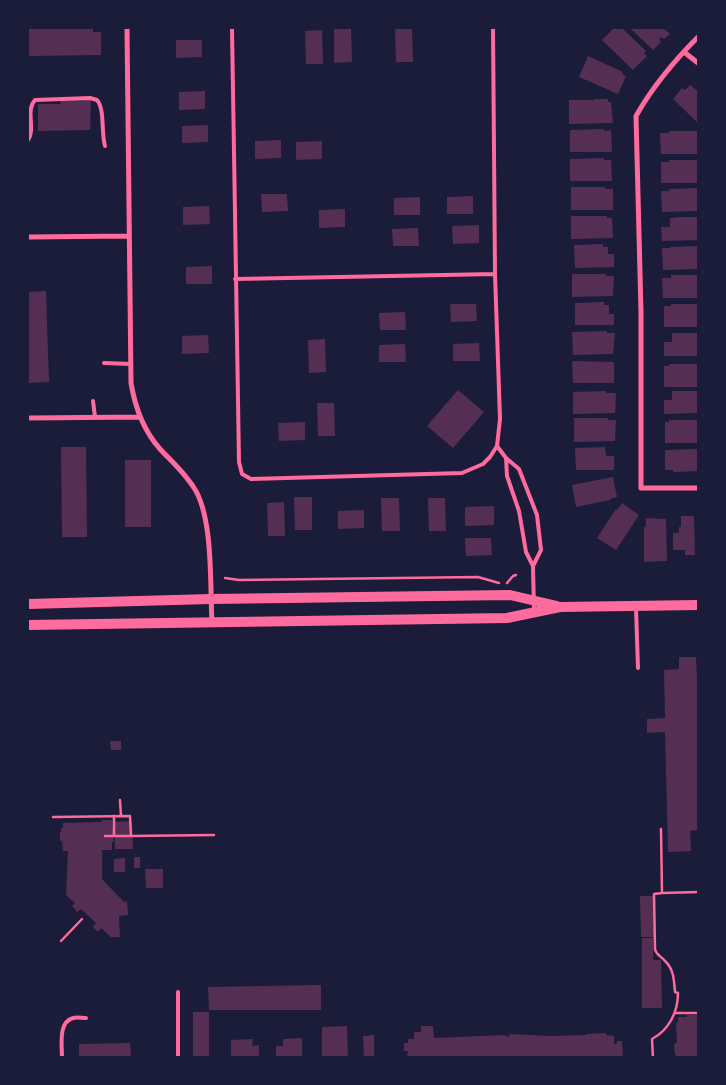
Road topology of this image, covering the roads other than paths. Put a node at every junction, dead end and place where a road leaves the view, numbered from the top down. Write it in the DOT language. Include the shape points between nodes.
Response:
graph roads {
  1 [pos="126,28"];
  2 [pos="232,28"];
  3 [pos="493,28"];
  4 [pos="698,37"];
  5 [pos="684,52"];
  6 [pos="698,63"];
  7 [pos="28,140"];
  8 [pos="105,146"];
  9 [pos="129,236"];
  10 [pos="28,237"];
  11 [pos="495,274"];
  12 [pos="235,279"];
  13 [pos="104,363"];
  14 [pos="131,364"];
  15 [pos="93,401"];
  16 [pos="95,417"];
  17 [pos="140,417"];
  18 [pos="28,418"];
  19 [pos="498,446"];
  20 [pos="506,458"];
  21 [pos="698,488"];
  22 [pos="534,566"];
  23 [pos="211,599"];
  24 [pos="534,601"];
  25 [pos="28,604"];
  26 [pos="636,605"];
  27 [pos="698,605"];
  28 [pos="560,606"];
  29 [pos="534,613"];
  30 [pos="212,623"];
  31 [pos="28,625"];
  32 [pos="638,668"];
  33 [pos="178,992"];
  34 [pos="86,1018"];
  35 [pos="62,1058"];
  36 [pos="178,1058"];
  1 -- 9 [label="street"];
  2 -- 12 [label="lane"];
  3 -- 11 [label="lane"];
  4 -- 5 [label="street"];
  5 -- 6 [label="street"];
  5 -- 21 [label="street" via="648,94 636,116 641,488"];
  7 -- 8 [label="lane" via="31,136 30,107 35,100 90,98 97,100 100,106"];
  9 -- 10 [label="street"];
  9 -- 14 [label="street"];
  11 -- 12 [label="lane"];
  11 -- 19 [label="lane"];
  12 -- 19 [label="lane" via="239,462 242,474 251,479 462,473 483,464"];
  13 -- 14 [label="lane"];
  14 -- 17 [label="street" via="133,395"];
  15 -- 16 [label="lane"];
  16 -- 17 [label="street"];
  16 -- 18 [label="street"];
  17 -- 23 [label="street" via="158,447 197,493 203,508"];
  19 -- 20 [label="lane"];
  20 -- 22 [label="lane" via="507,476 519,511 526,552"];
  20 -- 22 [label="lane" via="519,469 537,515 541,550"];
  22 -- 24 [label="lane"];
  23 -- 24 [label="main road" via="510,595"];
  23 -- 25 [label="main road"];
  23 -- 30 [label="street"];
  24 -- 28 [label="main road"];
  24 -- 29 [label="lane"];
  26 -- 27 [label="main road"];
  26 -- 28 [label="main road"];
  26 -- 32 [label="lane"];
  28 -- 29 [label="main road"];
  29 -- 30 [label="main road" via="507,618"];
  30 -- 31 [label="main road"];
  33 -- 36 [label="lane"];
  34 -- 35 [label="lane" via="72,1018 65,1024"];
}
